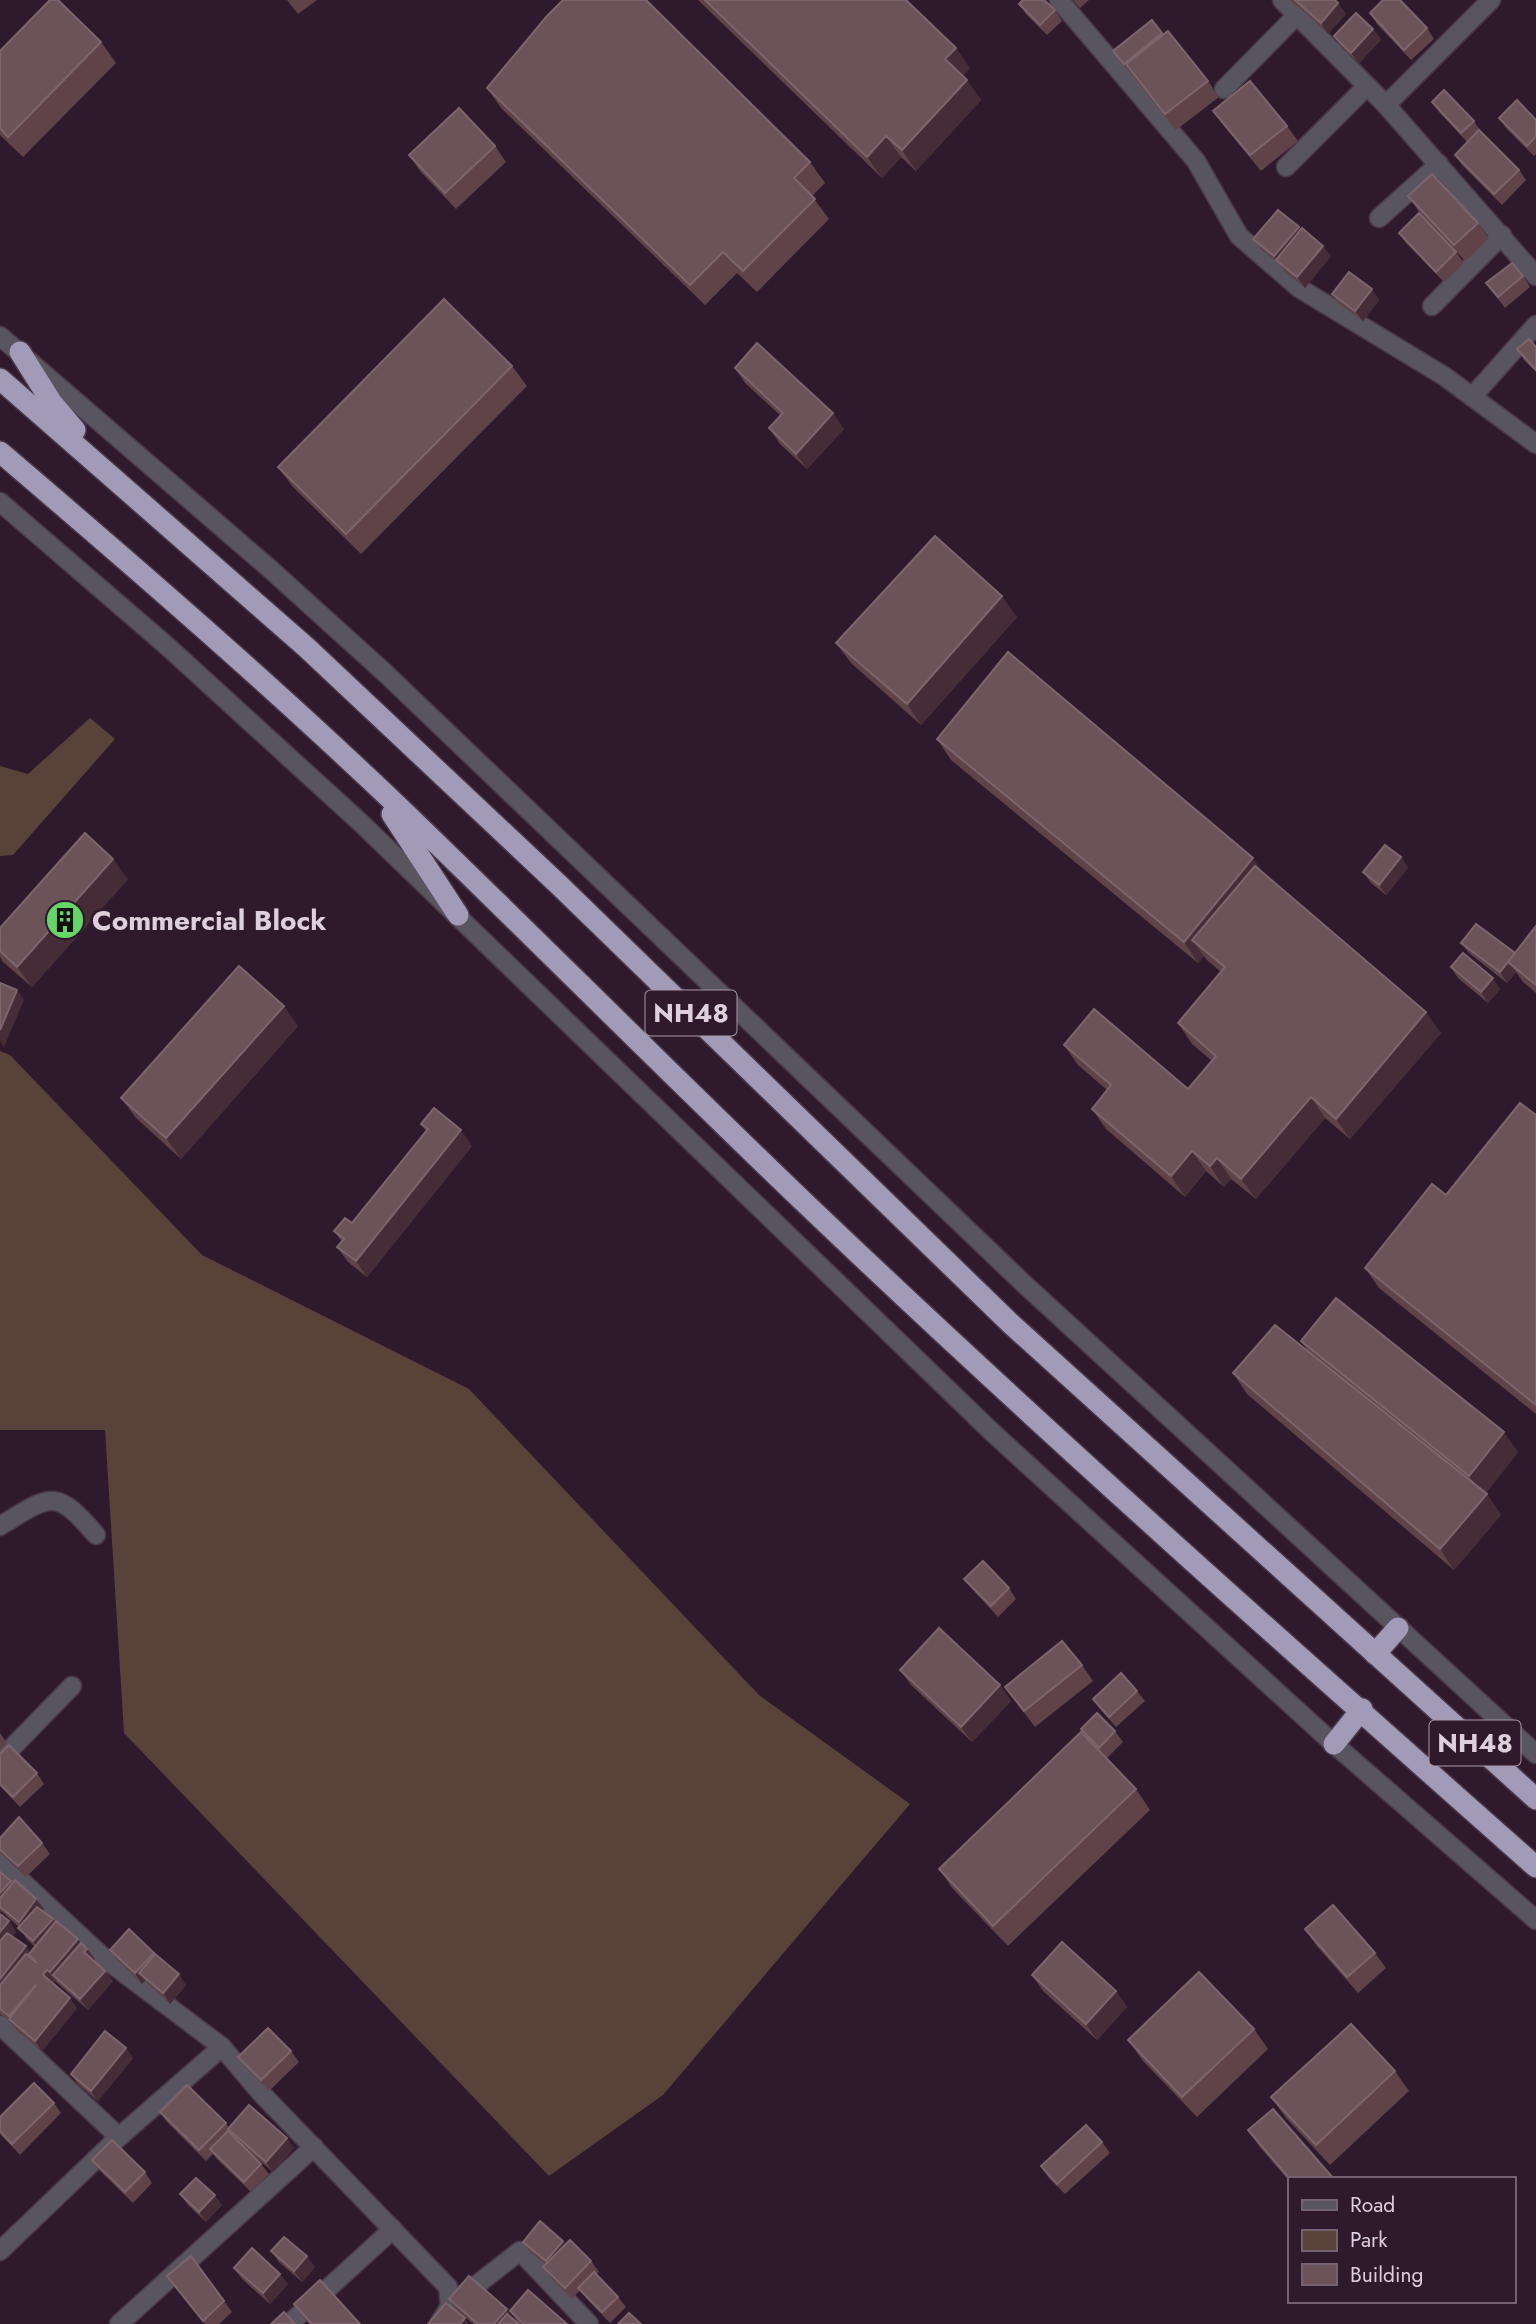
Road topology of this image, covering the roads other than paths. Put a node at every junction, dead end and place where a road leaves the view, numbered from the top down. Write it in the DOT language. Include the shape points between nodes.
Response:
graph roads {
  1 [pos="1059,0"];
  2 [pos="1282,0"];
  3 [pos="1491,0"];
  4 [pos="1297,15"];
  5 [pos="1367,86"];
  6 [pos="1224,89"];
  7 [pos="1386,105"];
  8 [pos="1438,164"];
  9 [pos="1286,167"];
  10 [pos="1379,218"];
  11 [pos="1502,235"];
  12 [pos="1536,276"];
  13 [pos="1432,306"];
  14 [pos="1536,326"];
  15 [pos="0,336"];
  16 [pos="20,352"];
  17 [pos="0,379"];
  18 [pos="1472,397"];
  19 [pos="1536,444"];
  20 [pos="0,452"];
  21 [pos="0,502"];
  22 [pos="152,510"];
  23 [pos="347,760"];
  24 [pos="458,915"];
  25 [pos="0,1526"];
  26 [pos="96,1535"];
  27 [pos="1398,1629"];
  28 [pos="1375,1654"];
  29 [pos="72,1686"];
  30 [pos="1362,1709"];
  31 [pos="1334,1744"];
  32 [pos="1536,1754"];
  33 [pos="0,1760"];
  34 [pos="1536,1799"];
  35 [pos="0,1861"];
  36 [pos="1536,1867"];
  37 [pos="1536,1920"];
  38 [pos="0,2025"];
  39 [pos="222,2047"];
  40 [pos="119,2137"];
  41 [pos="314,2147"];
  42 [pos="393,2230"];
  43 [pos="0,2251"];
  44 [pos="450,2306"];
  45 [pos="119,2324"];
  46 [pos="289,2324"];
  47 [pos="439,2324"];
  48 [pos="589,2324"];
  1 -- 18 [label="street" via="1196,161 1239,236 1299,288"];
  2 -- 4 [label="street"];
  3 -- 7 [label="street"];
  4 -- 5 [label="street"];
  4 -- 6 [label="street"];
  5 -- 7 [label="street"];
  5 -- 9 [label="street"];
  7 -- 8 [label="street"];
  8 -- 10 [label="street"];
  8 -- 11 [label="street"];
  11 -- 12 [label="street"];
  11 -- 13 [label="street"];
  14 -- 18 [label="street"];
  15 -- 16 [label="street"];
  16 -- 22 [label="highway" via="59,412"];
  16 -- 27 [label="street" via="393,681 1021,1281"];
  17 -- 22 [label="highway, NH48"];
  18 -- 19 [label="street"];
  20 -- 23 [label="highway, NH48" via="190,615"];
  21 -- 24 [label="street" via="233,706"];
  22 -- 28 [label="highway, NH48" via="431,762 1010,1323"];
  23 -- 24 [label="highway" via="399,824"];
  23 -- 30 [label="highway, NH48" via="955,1345 1177,1550"];
  24 -- 31 [label="street" via="861,1309"];
  25 -- 26 [label="street" via="42,1501 57,1499 75,1510"];
  27 -- 28 [label="highway"];
  27 -- 32 [label="street"];
  28 -- 34 [label="highway, NH48"];
  29 -- 33 [label="street"];
  30 -- 31 [label="highway"];
  30 -- 36 [label="highway, NH48"];
  31 -- 37 [label="street"];
  35 -- 39 [label="street" via="104,1958"];
  38 -- 40 [label="street"];
  39 -- 40 [label="street"];
  39 -- 41 [label="street"];
  40 -- 43 [label="street"];
  41 -- 42 [label="street"];
  41 -- 45 [label="street"];
  42 -- 44 [label="street" via="448,2287"];
  42 -- 46 [label="street"];
  44 -- 47 [label="street"];
  44 -- 48 [label="street" via="520,2251"];
}
